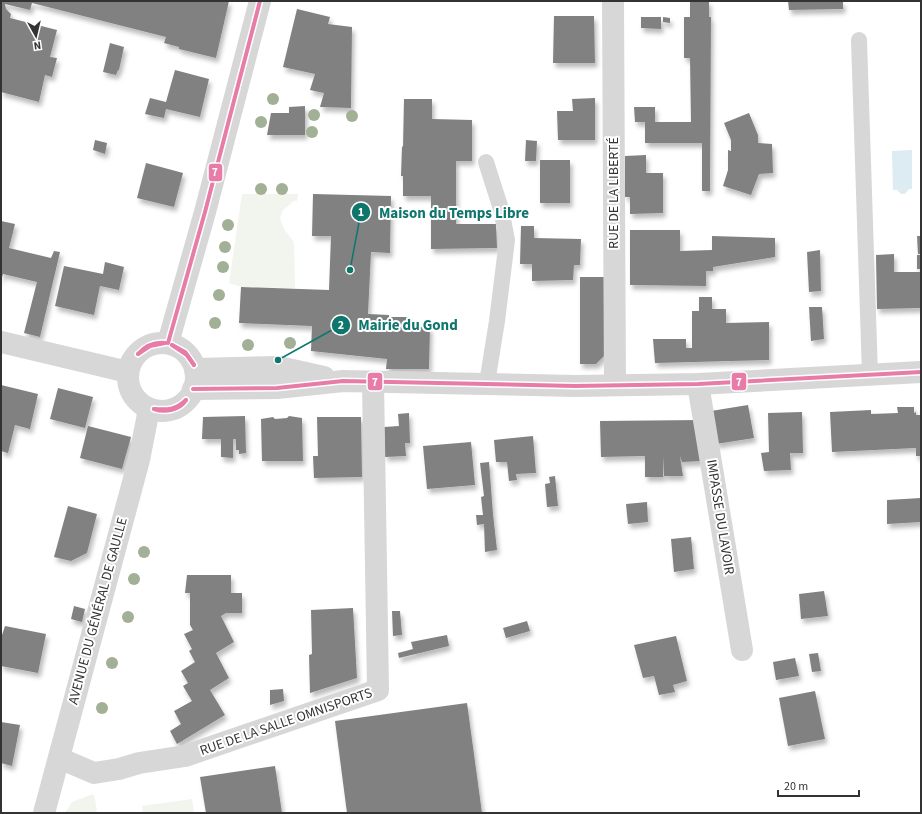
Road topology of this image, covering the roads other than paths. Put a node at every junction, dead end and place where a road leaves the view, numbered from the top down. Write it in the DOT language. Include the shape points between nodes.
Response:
graph roads {
  1 [pos="260,1"];
  2 [pos="613,1"];
  3 [pos="859,40"];
  4 [pos="486,162"];
  5 [pos="1,342"];
  6 [pos="168,343"];
  7 [pos="128,372"];
  8 [pos="921,372"];
  9 [pos="870,375"];
  10 [pos="194,379"];
  11 [pos="373,382"];
  12 [pos="487,384"];
  13 [pos="698,384"];
  14 [pos="615,385"];
  15 [pos="150,409"];
  16 [pos="742,650"];
  17 [pos="59,758"];
  18 [pos="44,813"];
  1 -- 6 [label="street"];
  2 -- 14 [label="street, RUE DE LA LIBERTÉ"];
  3 -- 9 [label="lane"];
  4 -- 12 [label="lane" via="501,209 506,240"];
  5 -- 7 [label="street"];
  6 -- 7 [label="street" via="146,346 131,362"];
  6 -- 10 [label="street" via="177,346 191,359"];
  7 -- 15 [label="street" via="132,394 139,403"];
  8 -- 9 [label="street"];
  9 -- 13 [label="street"];
  10 -- 11 [label="street" via="277,388 343,381"];
  10 -- 15 [label="street" via="188,399 180,406 160,411"];
  11 -- 12 [label="street"];
  11 -- 17 [label="street, RUE DE LA SALLE OMNISPORTS" via="378,690 185,756 94,773"];
  12 -- 14 [label="street"];
  13 -- 14 [label="street"];
  13 -- 16 [label="street, IMPASSE DU LAVOIR"];
  15 -- 17 [label="street, AVENUE DU GÉNÉRAL DE GAULLE" via="139,460"];
  17 -- 18 [label="street, AVENUE DU GÉNÉRAL DE GAULLE"];
}
